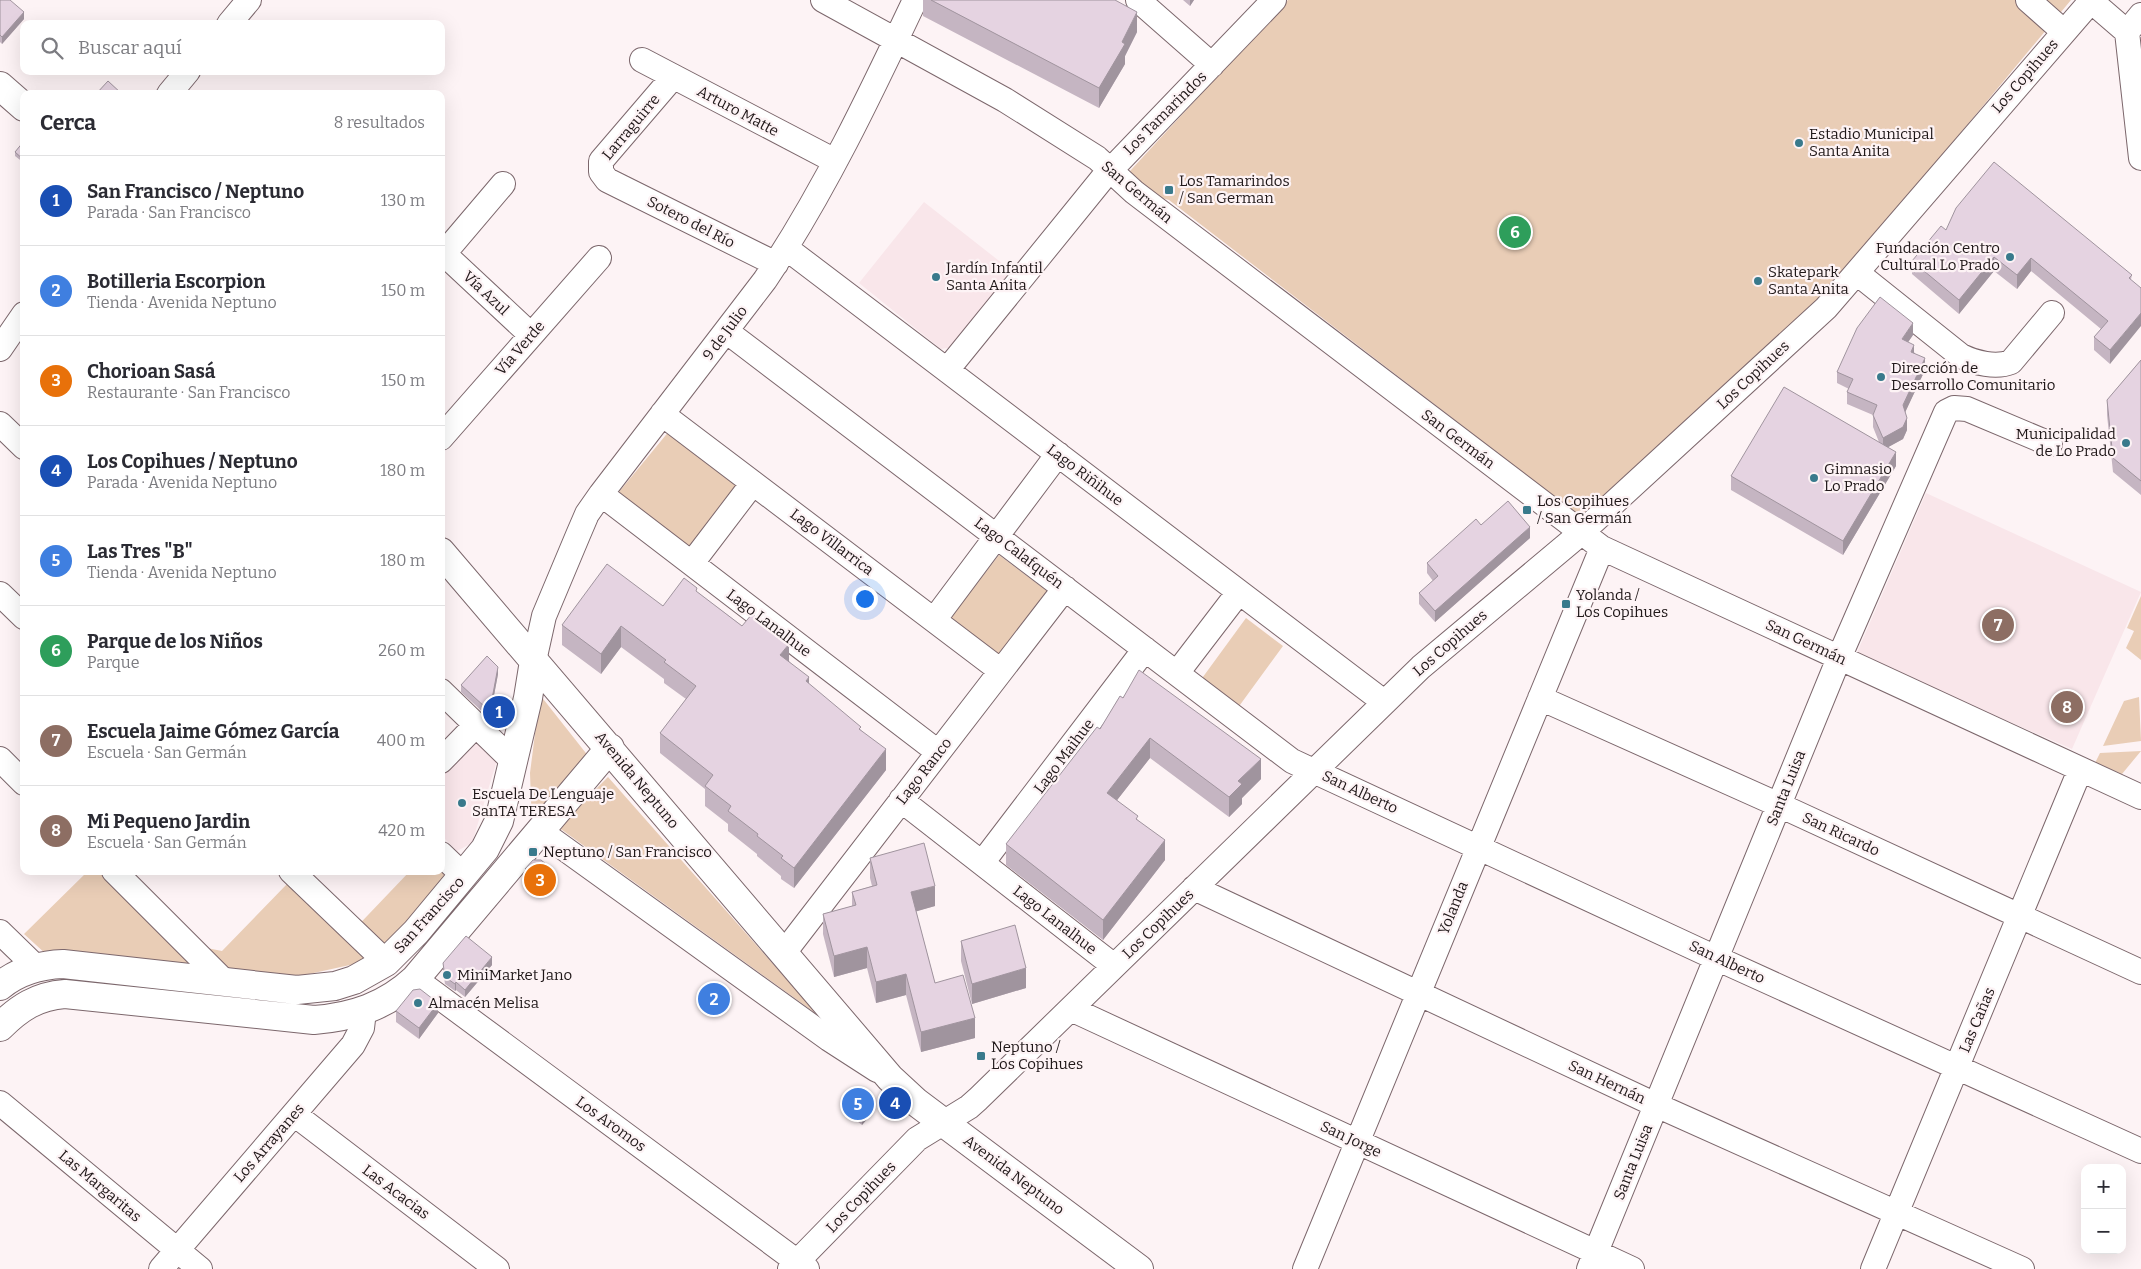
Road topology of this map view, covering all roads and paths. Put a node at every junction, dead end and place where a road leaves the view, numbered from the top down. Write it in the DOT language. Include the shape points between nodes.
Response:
graph roads {
  1 [pos="249,0"];
  2 [pos="823,0"];
  3 [pos="915,0"];
  4 [pos="1138,0"];
  5 [pos="1274,0"];
  6 [pos="2028,0"];
  7 [pos="2092,0"];
  8 [pos="232,20"];
  9 [pos="2134,23"];
  10 [pos="2064,32"];
  11 [pos="897,40"];
  12 [pos="642,60"];
  13 [pos="1212,65"];
  14 [pos="185,75"];
  15 [pos="673,77"];
  16 [pos="0,86"];
  17 [pos="172,90"];
  18 [pos="20,103"];
  19 [pos="2141,158"];
  20 [pos="835,161"];
  21 [pos="1110,170"];
  22 [pos="607,180"];
  23 [pos="503,184"];
  24 [pos="445,251"];
  25 [pos="781,256"];
  26 [pos="445,257"];
  27 [pos="599,258"];
  28 [pos="1857,273"];
  29 [pos="2052,313"];
  30 [pos="20,320"];
  31 [pos="726,331"];
  32 [pos="531,335"];
  33 [pos="0,349"];
  34 [pos="947,370"];
  35 [pos="662,414"];
  36 [pos="0,424"];
  37 [pos="445,433"];
  38 [pos="20,443"];
  39 [pos="2050,444"];
  40 [pos="1058,454"];
  41 [pos="753,483"];
  42 [pos="600,494"];
  43 [pos="1581,533"];
  44 [pos="996,537"];
  45 [pos="1602,548"];
  46 [pos="1556,554"];
  47 [pos="445,557"];
  48 [pos="692,563"];
  49 [pos="1590,581"];
  50 [pos="1065,588"];
  51 [pos="1239,592"];
  52 [pos="0,594"];
  53 [pos="20,613"];
  54 [pos="934,620"];
  55 [pos="1145,649"];
  56 [pos="1839,658"];
  57 [pos="534,661"];
  58 [pos="1001,671"];
  59 [pos="1177,673"];
  60 [pos="445,695"];
  61 [pos="1540,698"];
  62 [pos="1384,702"];
  63 [pos="476,725"];
  64 [pos="610,748"];
  65 [pos="938,752"];
  66 [pos="445,756"];
  67 [pos="0,759"];
  68 [pos="513,761"];
  69 [pos="2080,770"];
  70 [pos="1314,771"];
  71 [pos="20,779"];
  72 [pos="2141,796"];
  73 [pos="901,800"];
  74 [pos="1779,806"];
  75 [pos="540,831"];
  76 [pos="1478,847"];
  77 [pos="445,858"];
  78 [pos="982,863"];
  79 [pos="118,875"];
  80 [pos="295,875"];
  81 [pos="464,876"];
  82 [pos="1194,888"];
  83 [pos="2020,916"];
  84 [pos="0,932"];
  85 [pos="783,954"];
  86 [pos="1716,958"];
  87 [pos="386,962"];
  88 [pos="1114,966"];
  89 [pos="36,967"];
  90 [pos="2141,972"];
  91 [pos="415,979"];
  92 [pos="226,983"];
  93 [pos="0,986"];
  94 [pos="1418,994"];
  95 [pos="1071,1009"];
  96 [pos="364,1011"];
  97 [pos="0,1027"];
  98 [pos="1957,1067"];
  99 [pos="890,1078"];
  100 [pos="0,1104"];
  101 [pos="1656,1105"];
  102 [pos="294,1114"];
  103 [pos="943,1122"];
  104 [pos="1357,1142"];
  105 [pos="2141,1151"];
  106 [pos="1896,1213"];
  107 [pos="177,1250"];
  108 [pos="1592,1261"];
  109 [pos="798,1267"];
  110 [pos="161,1269"];
  111 [pos="200,1269"];
  112 [pos="497,1269"];
  113 [pos="1140,1269"];
  114 [pos="1305,1269"];
  115 [pos="1632,1269"];
  116 [pos="1873,1269"];
  117 [pos="2022,1269"];
  1 -- 8 [label="street"];
  2 -- 11 [label="street, San Germán"];
  3 -- 11 [label="street, 9 de Julio"];
  4 -- 13 [label="street"];
  5 -- 13 [label="street, Los Tamarindos"];
  6 -- 10 [label="street"];
  7 -- 9 [label="street"];
  7 -- 10 [label="street, Los Copihues"];
  9 -- 19 [label="street"];
  10 -- 28 [label="street, Los Copihues"];
  11 -- 20 [label="street, 9 de Julio"];
  11 -- 21 [label="street, San Germán" via="1005,100 1097,158"];
  12 -- 15 [label="street, Arturo Matte"];
  13 -- 21 [label="street, Los Tamarindos"];
  14 -- 17 [label="street"];
  15 -- 20 [label="street, Arturo Matte"];
  15 -- 22 [label="street, Larraguirre" via="601,161 601,172"];
  16 -- 18 [label="main road"];
  20 -- 25 [label="street, 9 de Julio"];
  21 -- 34 [label="street, Los Tamarindos"];
  21 -- 43 [label="street, San Germán" via="1134,192"];
  22 -- 25 [label="street, Sotero del Río"];
  23 -- 24 [label="street"];
  25 -- 31 [label="street, 9 de Julio"];
  25 -- 34 [label="street, Lago Riñihue"];
  26 -- 32 [label="street, Vía Azul"];
  27 -- 32 [label="street, Vía Verde"];
  28 -- 29 [label="street" via="1960,356 1972,361 2003,365 2011,362"];
  28 -- 43 [label="street, Los Copihues" via="1826,308"];
  30 -- 33 [label="street"];
  31 -- 35 [label="street, 9 de Julio"];
  31 -- 44 [label="street, Lago Calafquén"];
  32 -- 37 [label="street, Vía Verde"];
  34 -- 40 [label="street, Lago Riñihue"];
  35 -- 41 [label="street, Lago Villarrica"];
  35 -- 42 [label="street, 9 de Julio"];
  36 -- 38 [label="street"];
  39 -- 56 [label="street, Santa Luisa" via="1966,409 1954,408 1946,412"];
  40 -- 44 [label="street"];
  40 -- 51 [label="street, Lago Riñihue"];
  41 -- 48 [label="street"];
  41 -- 54 [label="street, Lago Villarrica"];
  42 -- 48 [label="street, Lago Lanalhue"];
  42 -- 57 [label="street, 9 de Julio" via="587,514 544,616"];
  43 -- 45 [label="street, San Germán"];
  43 -- 46 [label="street, Los Copihues"];
  44 -- 50 [label="street, Lago Calafquén"];
  44 -- 54 [label="street"];
  45 -- 49 [label="street, Yolanda"];
  45 -- 56 [label="street, San Germán"];
  46 -- 49 [label="street" via="1578,560"];
  46 -- 62 [label="street, Los Copihues"];
  47 -- 57 [label="main road, Avenida Neptuno"];
  48 -- 65 [label="street, Lago Lanalhue"];
  49 -- 61 [label="street, Yolanda"];
  50 -- 55 [label="street, Lago Calafquén"];
  50 -- 58 [label="street, Lago Ranco"];
  51 -- 59 [label="street"];
  51 -- 62 [label="street, Lago Riñihue"];
  52 -- 53 [label="street"];
  54 -- 58 [label="street, Lago Villarrica"];
  55 -- 59 [label="street, Lago Calafquén"];
  55 -- 78 [label="street, Lago Maihue"];
  56 -- 69 [label="street, San Germán"];
  56 -- 74 [label="street, Santa Luisa"];
  57 -- 64 [label="main road, Avenida Neptuno"];
  57 -- 68 [label="main road, San Francisco"];
  58 -- 65 [label="street, Lago Ranco"];
  59 -- 70 [label="street, Lago Calafquén" via="1292,761"];
  60 -- 63 [label="street"];
  61 -- 74 [label="street, San Ricardo"];
  61 -- 76 [label="street, Yolanda"];
  62 -- 70 [label="street, Los Copihues"];
  63 -- 66 [label="street"];
  63 -- 68 [label="street"];
  64 -- 75 [label="main road, San Francisco"];
  64 -- 85 [label="main road, Avenida Neptuno"];
  65 -- 73 [label="street, Lago Ranco"];
  67 -- 71 [label="street"];
  68 -- 81 [label="main road, San Francisco" via="499,821 485,849"];
  69 -- 72 [label="street, San Germán"];
  69 -- 83 [label="street, Las Cañas"];
  70 -- 76 [label="street, San Alberto"];
  70 -- 82 [label="street, Los Copihues"];
  73 -- 78 [label="street, Lago Lanalhue"];
  73 -- 85 [label="street, Lago Ranco"];
  74 -- 83 [label="street, San Ricardo"];
  74 -- 86 [label="street, Santa Luisa"];
  75 -- 91 [label="main road, San Francisco"];
  75 -- 99 [label="street, Avenida Neptuno" via="829,1039"];
  76 -- 86 [label="street, San Alberto"];
  76 -- 94 [label="street, Yolanda"];
  77 -- 81 [label="street"];
  78 -- 88 [label="street, Lago Lanalhue"];
  79 -- 92 [label="street"];
  80 -- 87 [label="street"];
  81 -- 87 [label="main road, San Francisco"];
  82 -- 88 [label="street, Los Copihues"];
  82 -- 94 [label="street, San Hernán"];
  83 -- 90 [label="street, San Ricardo"];
  83 -- 98 [label="street, Las Cañas"];
  84 -- 89 [label="street"];
  85 -- 99 [label="main road, Avenida Neptuno"];
  86 -- 98 [label="street, San Alberto"];
  86 -- 101 [label="street, Santa Luisa"];
  87 -- 92 [label="main road, San Francisco" via="354,980 316,990"];
  88 -- 95 [label="street, Los Copihues"];
  89 -- 92 [label="main road, San Francisco" via="63,964"];
  89 -- 93 [label="main road, San Francisco"];
  91 -- 96 [label="main road, San Francisco" via="392,998"];
  91 -- 109 [label="street, Los Aromos"];
  94 -- 101 [label="street, San Hernán"];
  94 -- 104 [label="street, Yolanda"];
  95 -- 103 [label="street, Los Copihues" via="969,1107"];
  95 -- 104 [label="street, San Jorge"];
  96 -- 97 [label="main road, San Francisco" via="332,1019 296,1019 65,994 27,1004"];
  96 -- 102 [label="street, Los Arrayanes" via="362,1028 353,1045"];
  98 -- 105 [label="street, San Alberto"];
  98 -- 106 [label="street, Las Cañas"];
  99 -- 103 [label="main road, Avenida Neptuno"];
  100 -- 107 [label="street, Las Margaritas"];
  101 -- 106 [label="street, San Hernán"];
  101 -- 108 [label="street, Santa Luisa"];
  102 -- 107 [label="street, Los Arrayanes"];
  102 -- 112 [label="street, Las Acacias"];
  103 -- 109 [label="street, Los Copihues" via="917,1139"];
  103 -- 113 [label="main road, Avenida Neptuno"];
  104 -- 108 [label="street, San Jorge"];
  104 -- 114 [label="street, Yolanda"];
  106 -- 116 [label="street, Las Cañas"];
  106 -- 117 [label="street, San Hernán"];
  107 -- 110 [label="street, Los Arrayanes"];
  107 -- 111 [label="street, Las Margaritas"];
  108 -- 115 [label="street, San Jorge"];
}
